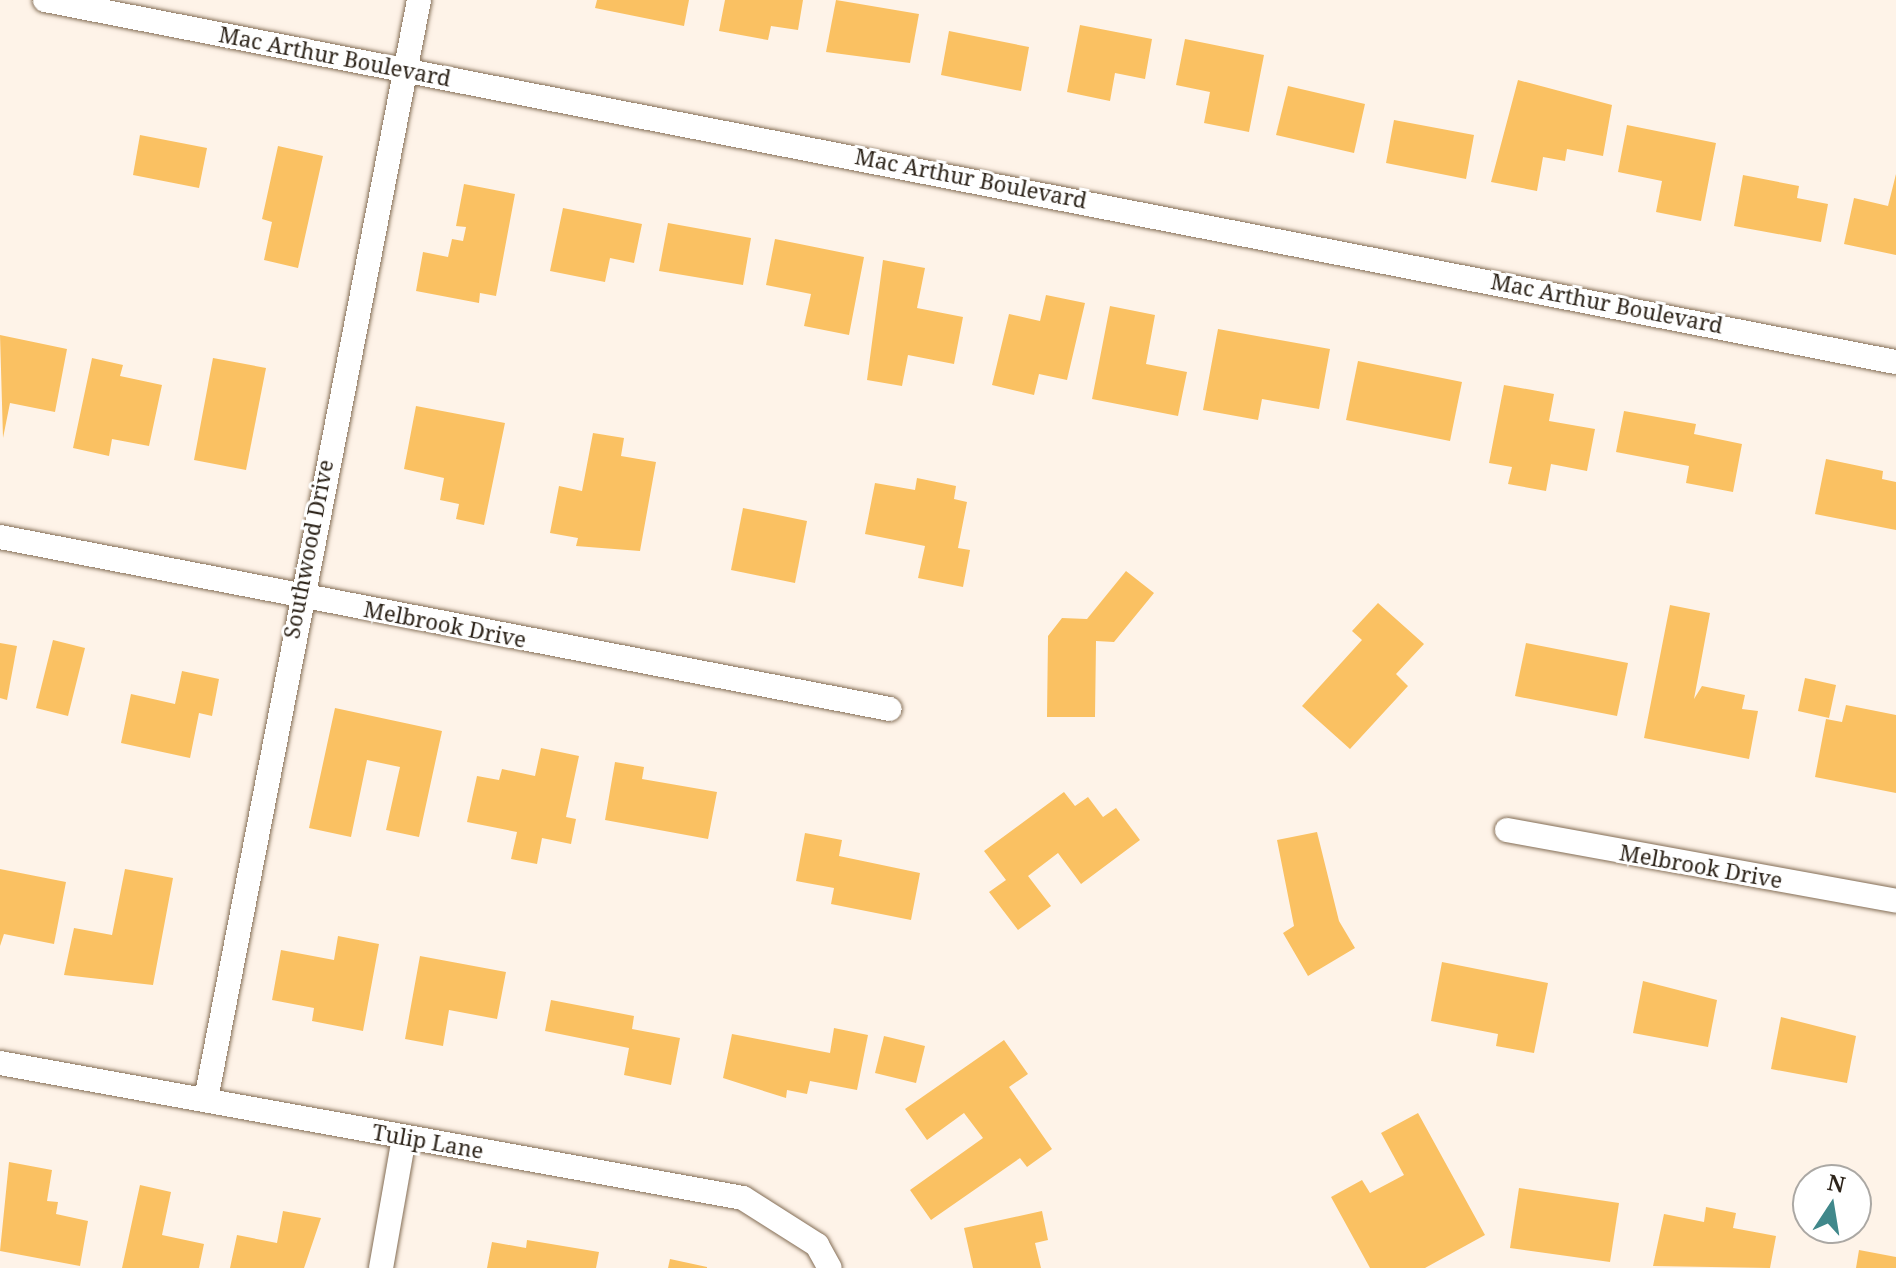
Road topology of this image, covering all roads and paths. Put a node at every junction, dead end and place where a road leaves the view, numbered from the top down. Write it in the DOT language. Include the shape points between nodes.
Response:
graph roads {
  1 [pos="45,0"];
  2 [pos="419,0"];
  3 [pos="405,70"];
  4 [pos="1896,362"];
  5 [pos="0,537"];
  6 [pos="298,596"];
  7 [pos="890,709"];
  8 [pos="1507,830"];
  9 [pos="1896,901"];
  10 [pos="0,1063"];
  11 [pos="206,1099"];
  12 [pos="404,1137"];
  13 [pos="381,1268"];
  14 [pos="830,1268"];
  1 -- 3 [label="street, Mac Arthur Boulevard"];
  2 -- 3 [label="street, Southwood Drive"];
  3 -- 4 [label="street, Mac Arthur Boulevard"];
  3 -- 6 [label="street, Southwood Drive"];
  5 -- 6 [label="street, Melbrook Drive"];
  6 -- 7 [label="street, Melbrook Drive"];
  6 -- 11 [label="street, Southwood Drive"];
  8 -- 9 [label="street, Melbrook Drive"];
  10 -- 11 [label="street, Tulip Lane"];
  11 -- 12 [label="street, Tulip Lane"];
  12 -- 13 [label="street"];
  12 -- 14 [label="street, Tulip Lane" via="743,1198 817,1245"];
}
